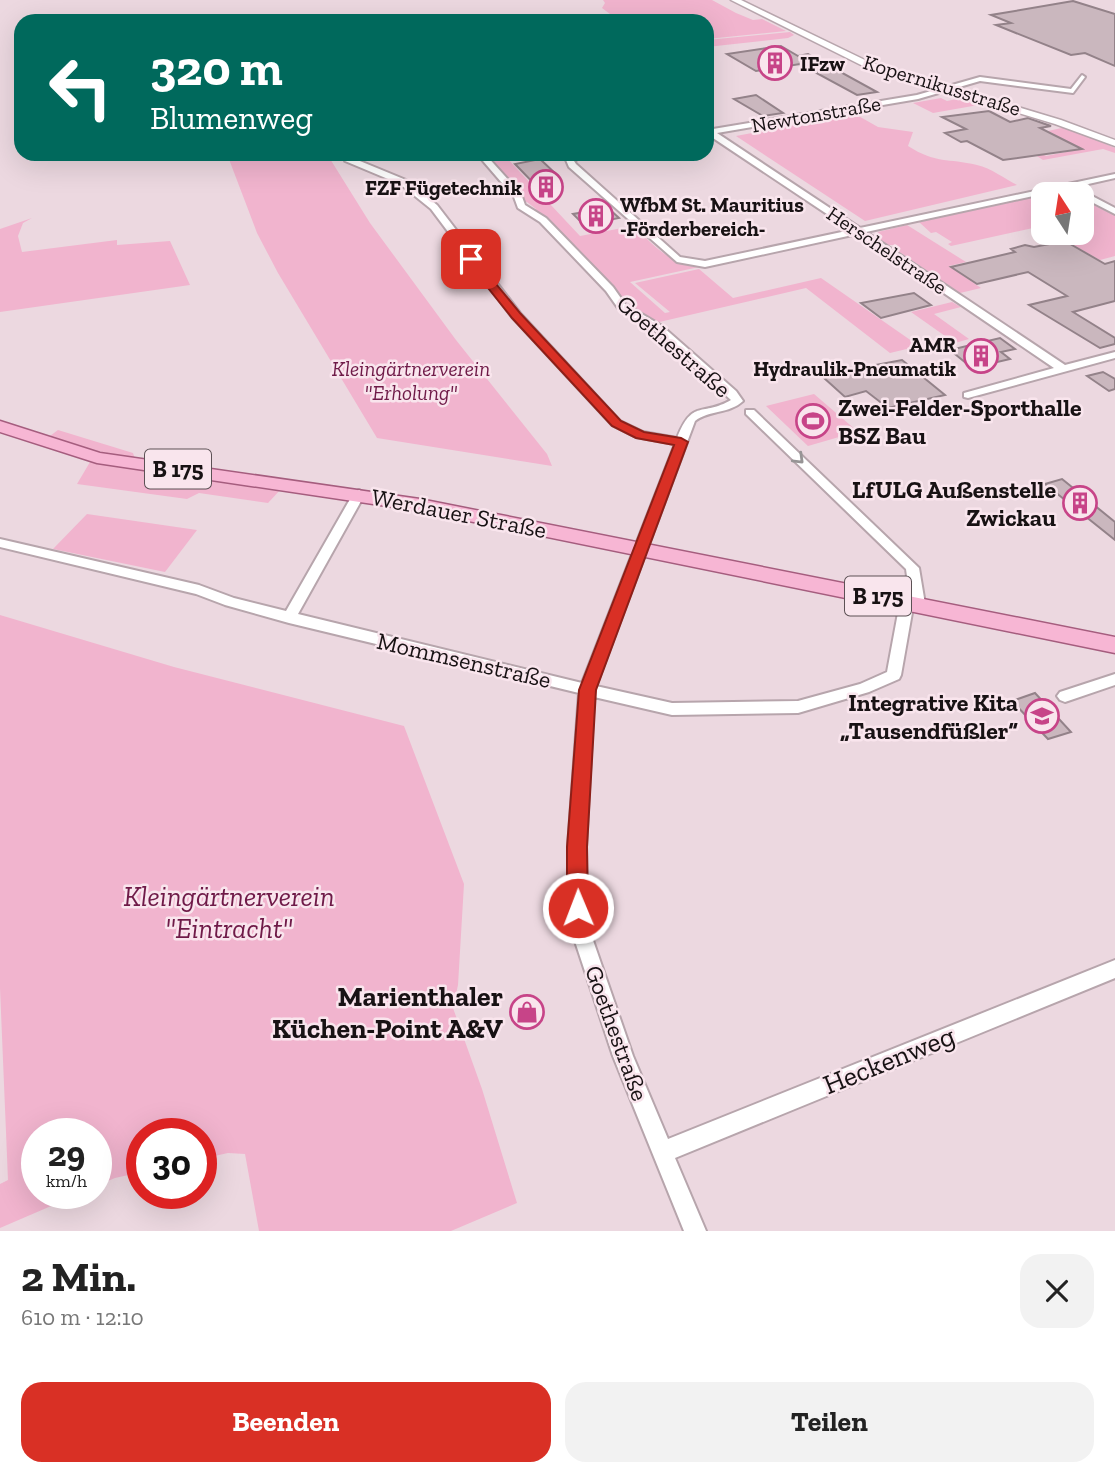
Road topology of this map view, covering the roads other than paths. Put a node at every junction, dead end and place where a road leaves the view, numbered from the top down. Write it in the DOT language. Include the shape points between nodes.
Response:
graph roads {
  1 [pos="735,0"];
  2 [pos="1082,77"];
  3 [pos="947,90"];
  4 [pos="714,131"];
  5 [pos="714,135"];
  6 [pos="1115,143"];
  7 [pos="353,161"];
  8 [pos="487,161"];
  9 [pos="570,161"];
  10 [pos="1115,176"];
  11 [pos="1086,182"];
  12 [pos="1031,194"];
  13 [pos="1094,200"];
  14 [pos="1115,211"];
  15 [pos="857,230"];
  16 [pos="1115,355"];
  17 [pos="1063,369"];
  18 [pos="968,395"];
  19 [pos="750,412"];
  20 [pos="0,426"];
  21 [pos="681,442"];
  22 [pos="359,494"];
  23 [pos="0,543"];
  24 [pos="642,548"];
  25 [pos="912,603"];
  26 [pos="289,618"];
  27 [pos="1115,645"];
  28 [pos="1115,679"];
  29 [pos="587,690"];
  30 [pos="1065,696"];
  31 [pos="1115,969"];
  32 [pos="663,1152"];
  33 [pos="695,1231"];
  1 -- 3 [label="street, Kopernikusstraße" via="863,62"];
  2 -- 3 [label="street, Newtonstraße" via="1073,91 988,78"];
  3 -- 4 [label="street, Newtonstraße"];
  3 -- 6 [label="street, Kopernikusstraße" via="1044,115"];
  5 -- 15 [label="street, Herschelstraße"];
  7 -- 21 [label="street" via="404,181 434,207 516,315 616,424 640,435"];
  8 -- 21 [label="street, Goethestraße" via="518,196 521,206 543,220 610,289 616,301 670,338 735,397 732,406 695,415"];
  9 -- 15 [label="street" via="677,259 705,264"];
  10 -- 11 [label="street"];
  12 -- 15 [label="street"];
  13 -- 14 [label="street"];
  15 -- 17 [label="street, Herschelstraße"];
  16 -- 17 [label="street"];
  17 -- 18 [label="street"];
  19 -- 25 [label="street, one-way" via="912,568"];
  20 -- 22 [label="main road, Werdauer Straße / B 175" via="97,458"];
  21 -- 24 [label="street, Goethestraße"];
  22 -- 24 [label="main road, Werdauer Straße / B 175"];
  22 -- 26 [label="street"];
  23 -- 26 [label="street, Mommsenstraße" via="199,590"];
  24 -- 25 [label="main road, Werdauer Straße / B 175"];
  24 -- 29 [label="street, Goethestraße"];
  25 -- 27 [label="main road, Werdauer Straße / B 175"];
  25 -- 29 [label="street, Mommsenstraße" via="894,675 798,707 672,709"];
  26 -- 29 [label="street, Mommsenstraße"];
  28 -- 30 [label="street"];
  29 -- 32 [label="street, Goethestraße" via="577,847 578,923 623,1056"];
  31 -- 32 [label="street, Heckenweg"];
  32 -- 33 [label="street, Goethestraße"];
}
